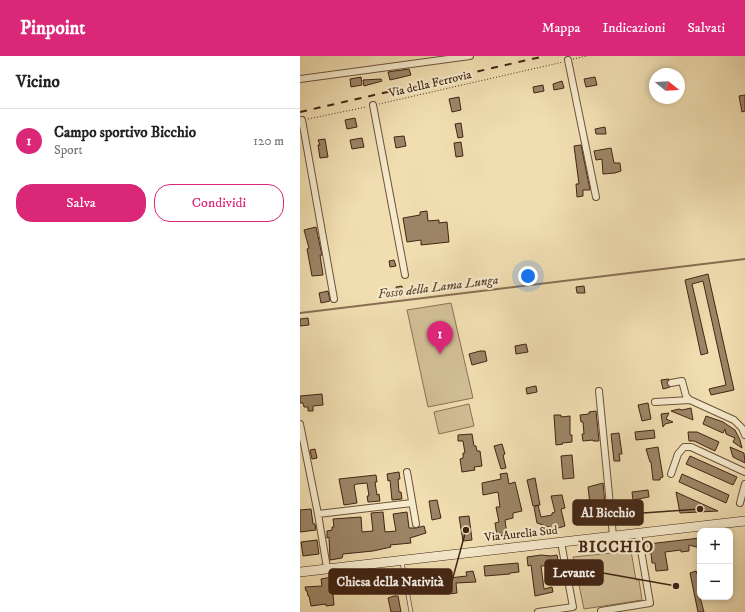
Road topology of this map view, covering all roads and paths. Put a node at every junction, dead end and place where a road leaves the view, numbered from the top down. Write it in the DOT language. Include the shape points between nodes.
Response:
graph roads {
  1 [pos="470,56"];
  2 [pos="586,56"];
  3 [pos="568,60"];
  4 [pos="300,79"];
  5 [pos="373,105"];
  6 [pos="302,120"];
  7 [pos="596,197"];
  8 [pos="405,275"];
  9 [pos="334,299"];
  10 [pos="671,383"];
  11 [pos="599,391"];
  12 [pos="690,400"];
  13 [pos="656,402"];
  14 [pos="300,424"];
  15 [pos="745,435"];
  16 [pos="407,472"];
  17 [pos="745,472"];
  18 [pos="671,474"];
  19 [pos="745,484"];
  20 [pos="412,503"];
  21 [pos="740,503"];
  22 [pos="318,514"];
  23 [pos="745,521"];
  24 [pos="416,524"];
  25 [pos="638,533"];
  26 [pos="614,536"];
  27 [pos="561,542"];
  28 [pos="401,560"];
  29 [pos="327,568"];
  30 [pos="300,572"];
  31 [pos="601,611"];
  32 [pos="411,612"];
  33 [pos="538,612"];
  1 -- 4 [label="street"];
  2 -- 3 [label="path, Via della Ferrovia"];
  3 -- 5 [label="path, Via della Ferrovia"];
  3 -- 7 [label="street"];
  5 -- 6 [label="path, Via della Ferrovia"];
  5 -- 8 [label="street"];
  6 -- 9 [label="street"];
  10 -- 12 [label="street" via="682,381 686,396"];
  11 -- 26 [label="street"];
  12 -- 13 [label="street"];
  12 -- 15 [label="street" via="734,420"];
  14 -- 22 [label="street"];
  16 -- 20 [label="street"];
  17 -- 18 [label="street" via="691,447 684,447 678,454"];
  19 -- 21 [label="street"];
  20 -- 22 [label="street"];
  20 -- 24 [label="street"];
  22 -- 29 [label="street"];
  23 -- 25 [label="main road, Via Aurelia Sud"];
  25 -- 26 [label="main road, Via Aurelia Sud"];
  25 -- 31 [label="street" via="650,603"];
  26 -- 27 [label="main road, Via Aurelia Sud"];
  27 -- 28 [label="main road, Via Aurelia Sud"];
  27 -- 33 [label="street" via="573,607"];
  28 -- 29 [label="main road, Via Aurelia Sud"];
  28 -- 32 [label="lane"];
  29 -- 30 [label="main road, Via Aurelia Sud"];
}
